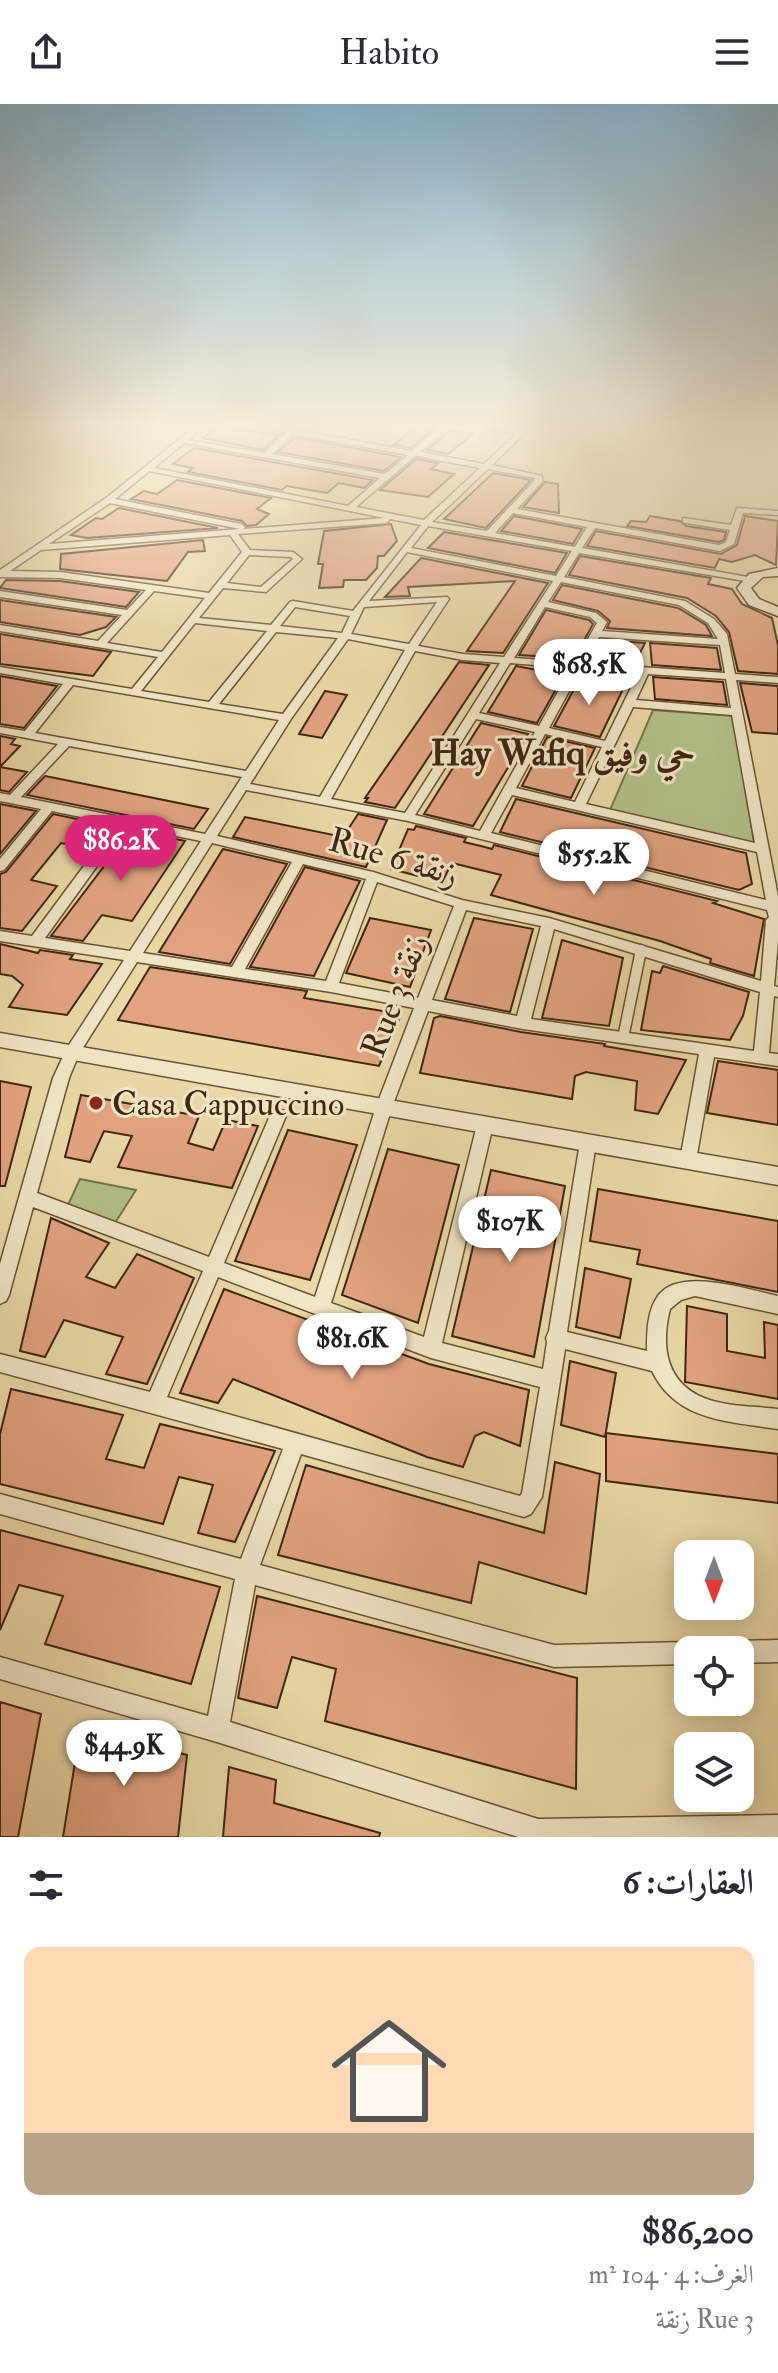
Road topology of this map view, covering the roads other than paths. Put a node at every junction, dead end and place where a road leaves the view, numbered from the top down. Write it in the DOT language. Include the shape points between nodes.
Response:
graph roads {
  1 [pos="99,507"];
  2 [pos="142,507"];
  3 [pos="344,507"];
  4 [pos="443,507"];
  5 [pos="513,507"];
  6 [pos="350,508"];
  7 [pos="510,510"];
  8 [pos="778,513"];
  9 [pos="406,519"];
  10 [pos="686,520"];
  11 [pos="425,524"];
  12 [pos="592,526"];
  13 [pos="734,528"];
  14 [pos="257,531"];
  15 [pos="233,533"];
  16 [pos="490,533"];
  17 [pos="37,548"];
  18 [pos="405,549"];
  19 [pos="247,552"];
  20 [pos="576,552"];
  21 [pos="778,572"];
  22 [pos="0,574"];
  23 [pos="560,579"];
  24 [pos="746,584"];
  25 [pos="220,585"];
  26 [pos="153,587"];
  27 [pos="0,594"];
  28 [pos="211,596"];
  29 [pos="543,604"];
  30 [pos="359,609"];
  31 [pos="778,612"];
  32 [pos="129,613"];
  33 [pos="191,620"];
  34 [pos="0,628"];
  35 [pos="271,629"];
  36 [pos="596,634"];
  37 [pos="345,636"];
  38 [pos="724,642"];
  39 [pos="101,644"];
  40 [pos="412,647"];
  41 [pos="163,655"];
  42 [pos="507,660"];
  43 [pos="578,665"];
  44 [pos="0,670"];
  45 [pos="645,670"];
  46 [pos="730,676"];
  47 [pos="778,680"];
  48 [pos="70,682"];
  49 [pos="135,692"];
  50 [pos="628,703"];
  51 [pos="212,706"];
  52 [pos="737,712"];
  53 [pos="473,715"];
  54 [pos="286,718"];
  55 [pos="541,728"];
  56 [pos="0,730"];
  57 [pos="28,735"];
  58 [pos="66,742"];
  59 [pos="608,745"];
  60 [pos="247,780"];
  61 [pos="508,790"];
  62 [pos="7,798"];
  63 [pos="324,801"];
  64 [pos="50,806"];
  65 [pos="579,806"];
  66 [pos="408,817"];
  67 [pos="122,822"];
  68 [pos="484,835"];
  69 [pos="211,839"];
  70 [pos="762,849"];
  71 [pos="300,858"];
  72 [pos="0,867"];
  73 [pos="373,876"];
  74 [pos="461,904"];
  75 [pos="776,908"];
  76 [pos="549,923"];
  77 [pos="778,931"];
  78 [pos="0,936"];
  79 [pos="36,941"];
  80 [pos="641,950"];
  81 [pos="133,955"];
  82 [pos="236,972"];
  83 [pos="331,987"];
  84 [pos="772,991"];
  85 [pos="422,1006"];
  86 [pos="523,1023"];
  87 [pos="623,1038"];
  88 [pos="0,1040"];
  89 [pos="707,1051"];
  90 [pos="72,1052"];
  91 [pos="761,1057"];
  92 [pos="778,1060"];
  93 [pos="384,1107"];
  94 [pos="278,1116"];
  95 [pos="485,1125"];
  96 [pos="588,1143"];
  97 [pos="688,1160"];
  98 [pos="778,1176"];
  99 [pos="28,1197"];
  100 [pos="215,1267"];
  101 [pos="0,1295"];
  102 [pos="778,1305"];
  103 [pos="321,1306"];
  104 [pos="555,1338"];
  105 [pos="431,1349"];
  106 [pos="0,1363"];
  107 [pos="658,1363"];
  108 [pos="549,1380"];
  109 [pos="155,1403"];
  110 [pos="778,1419"];
  111 [pos="296,1442"];
  112 [pos="0,1504"];
  113 [pos="247,1571"];
  114 [pos="778,1651"];
  115 [pos="754,1652"];
  116 [pos="674,1653"];
  117 [pos="0,1668"];
  118 [pos="217,1730"];
  119 [pos="778,1827"];
  1 -- 17 [label="street"];
  2 -- 14 [label="street"];
  3 -- 6 [label="street"];
  4 -- 11 [label="street"];
  5 -- 7 [label="street"];
  6 -- 9 [label="street"];
  7 -- 12 [label="street"];
  7 -- 16 [label="street"];
  8 -- 13 [label="street" via="740,510"];
  9 -- 11 [label="street"];
  9 -- 14 [label="street"];
  10 -- 13 [label="street"];
  11 -- 16 [label="street"];
  11 -- 18 [label="street"];
  11 -- 20 [label="street"];
  12 -- 13 [label="street" via="720,548 730,544"];
  12 -- 20 [label="street"];
  14 -- 15 [label="street"];
  15 -- 17 [label="street"];
  15 -- 19 [label="street"];
  16 -- 20 [label="street"];
  17 -- 22 [label="street"];
  18 -- 23 [label="street"];
  18 -- 30 [label="street"];
  19 -- 25 [label="street"];
  19 -- 25 [label="street" via="298,559 263,590"];
  20 -- 23 [label="street"];
  20 -- 24 [label="street"];
  21 -- 24 [label="main road" via="760,574"];
  22 -- 26 [label="street" via="60,575"];
  23 -- 29 [label="street"];
  23 -- 38 [label="street" via="682,603 711,621"];
  24 -- 31 [label="main road" via="754,602"];
  25 -- 28 [label="street"];
  26 -- 28 [label="street"];
  26 -- 32 [label="street"];
  27 -- 32 [label="street"];
  28 -- 33 [label="street"];
  29 -- 36 [label="street" via="597,617 602,622"];
  29 -- 42 [label="street"];
  30 -- 35 [label="street" via="293,604"];
  30 -- 37 [label="street"];
  30 -- 40 [label="street" via="444,599"];
  32 -- 39 [label="street"];
  33 -- 35 [label="street"];
  33 -- 41 [label="street"];
  34 -- 39 [label="street"];
  35 -- 37 [label="street"];
  35 -- 51 [label="street"];
  36 -- 38 [label="street"];
  36 -- 43 [label="street"];
  37 -- 40 [label="street"];
  37 -- 54 [label="street"];
  38 -- 46 [label="street"];
  39 -- 41 [label="street"];
  40 -- 42 [label="street"];
  40 -- 63 [label="street"];
  41 -- 49 [label="street"];
  42 -- 43 [label="street"];
  42 -- 53 [label="street"];
  43 -- 45 [label="street"];
  43 -- 55 [label="street"];
  44 -- 48 [label="street"];
  45 -- 46 [label="street"];
  45 -- 50 [label="street"];
  46 -- 47 [label="street"];
  46 -- 52 [label="street"];
  48 -- 49 [label="street"];
  48 -- 57 [label="street"];
  49 -- 51 [label="street"];
  50 -- 52 [label="street"];
  50 -- 59 [label="street"];
  51 -- 54 [label="street"];
  52 -- 70 [label="street"];
  53 -- 55 [label="street"];
  53 -- 66 [label="street"];
  54 -- 60 [label="street"];
  55 -- 59 [label="street"];
  55 -- 61 [label="street"];
  56 -- 57 [label="street"];
  57 -- 58 [label="street"];
  58 -- 60 [label="street"];
  58 -- 62 [label="street"];
  59 -- 65 [label="street"];
  60 -- 63 [label="street"];
  60 -- 69 [label="street"];
  61 -- 65 [label="street"];
  61 -- 68 [label="street"];
  62 -- 64 [label="street, Rue 6 زنقة"];
  63 -- 66 [label="street"];
  64 -- 67 [label="street, Rue 6 زنقة"];
  64 -- 72 [label="street"];
  65 -- 70 [label="street"];
  66 -- 68 [label="street"];
  67 -- 69 [label="street, Rue 6 زنقة"];
  67 -- 79 [label="street"];
  68 -- 75 [label="street"];
  69 -- 71 [label="street, Rue 6 زنقة"];
  69 -- 81 [label="street"];
  70 -- 75 [label="street"];
  71 -- 73 [label="street, Rue 6 زنقة"];
  71 -- 82 [label="street"];
  73 -- 74 [label="street, Rue 6 زنقة"];
  73 -- 83 [label="street"];
  74 -- 76 [label="street, Rue 6 زنقة"];
  74 -- 85 [label="street, Rue 3 زنقة"];
  75 -- 77 [label="street"];
  75 -- 84 [label="street"];
  76 -- 80 [label="street, Rue 6 زنقة"];
  76 -- 86 [label="street"];
  78 -- 79 [label="street"];
  79 -- 81 [label="street"];
  80 -- 84 [label="street, Rue 6 زنقة"];
  80 -- 87 [label="street"];
  81 -- 82 [label="street"];
  81 -- 90 [label="street"];
  82 -- 83 [label="street"];
  83 -- 85 [label="street"];
  84 -- 91 [label="street"];
  85 -- 86 [label="street"];
  85 -- 93 [label="street, Rue 3 زنقة"];
  86 -- 87 [label="street"];
  87 -- 89 [label="street"];
  88 -- 90 [label="street"];
  89 -- 91 [label="street"];
  89 -- 97 [label="street"];
  90 -- 93 [label="street"];
  90 -- 99 [label="street"];
  91 -- 92 [label="street"];
  93 -- 95 [label="street"];
  93 -- 103 [label="street, Rue 3 زنقة"];
  94 -- 100 [label="street"];
  95 -- 96 [label="street"];
  95 -- 105 [label="street"];
  96 -- 97 [label="street"];
  96 -- 104 [label="street"];
  97 -- 98 [label="street"];
  99 -- 100 [label="street"];
  99 -- 101 [label="street"];
  100 -- 103 [label="street"];
  100 -- 109 [label="street"];
  102 -- 107 [label="street" via="695,1288 674,1292 660,1307"];
  103 -- 105 [label="street"];
  104 -- 107 [label="street"];
  104 -- 108 [label="street"];
  105 -- 108 [label="street"];
  106 -- 109 [label="street"];
  107 -- 110 [label="street" via="676,1388 699,1406"];
  108 -- 111 [label="street" via="532,1497 524,1507"];
  109 -- 111 [label="street"];
  111 -- 113 [label="street"];
  112 -- 113 [label="street"];
  113 -- 116 [label="street" via="554,1656"];
  113 -- 118 [label="street"];
  114 -- 115 [label="street"];
  117 -- 118 [label="street"];
  118 -- 119 [label="street" via="538,1831"];
}
